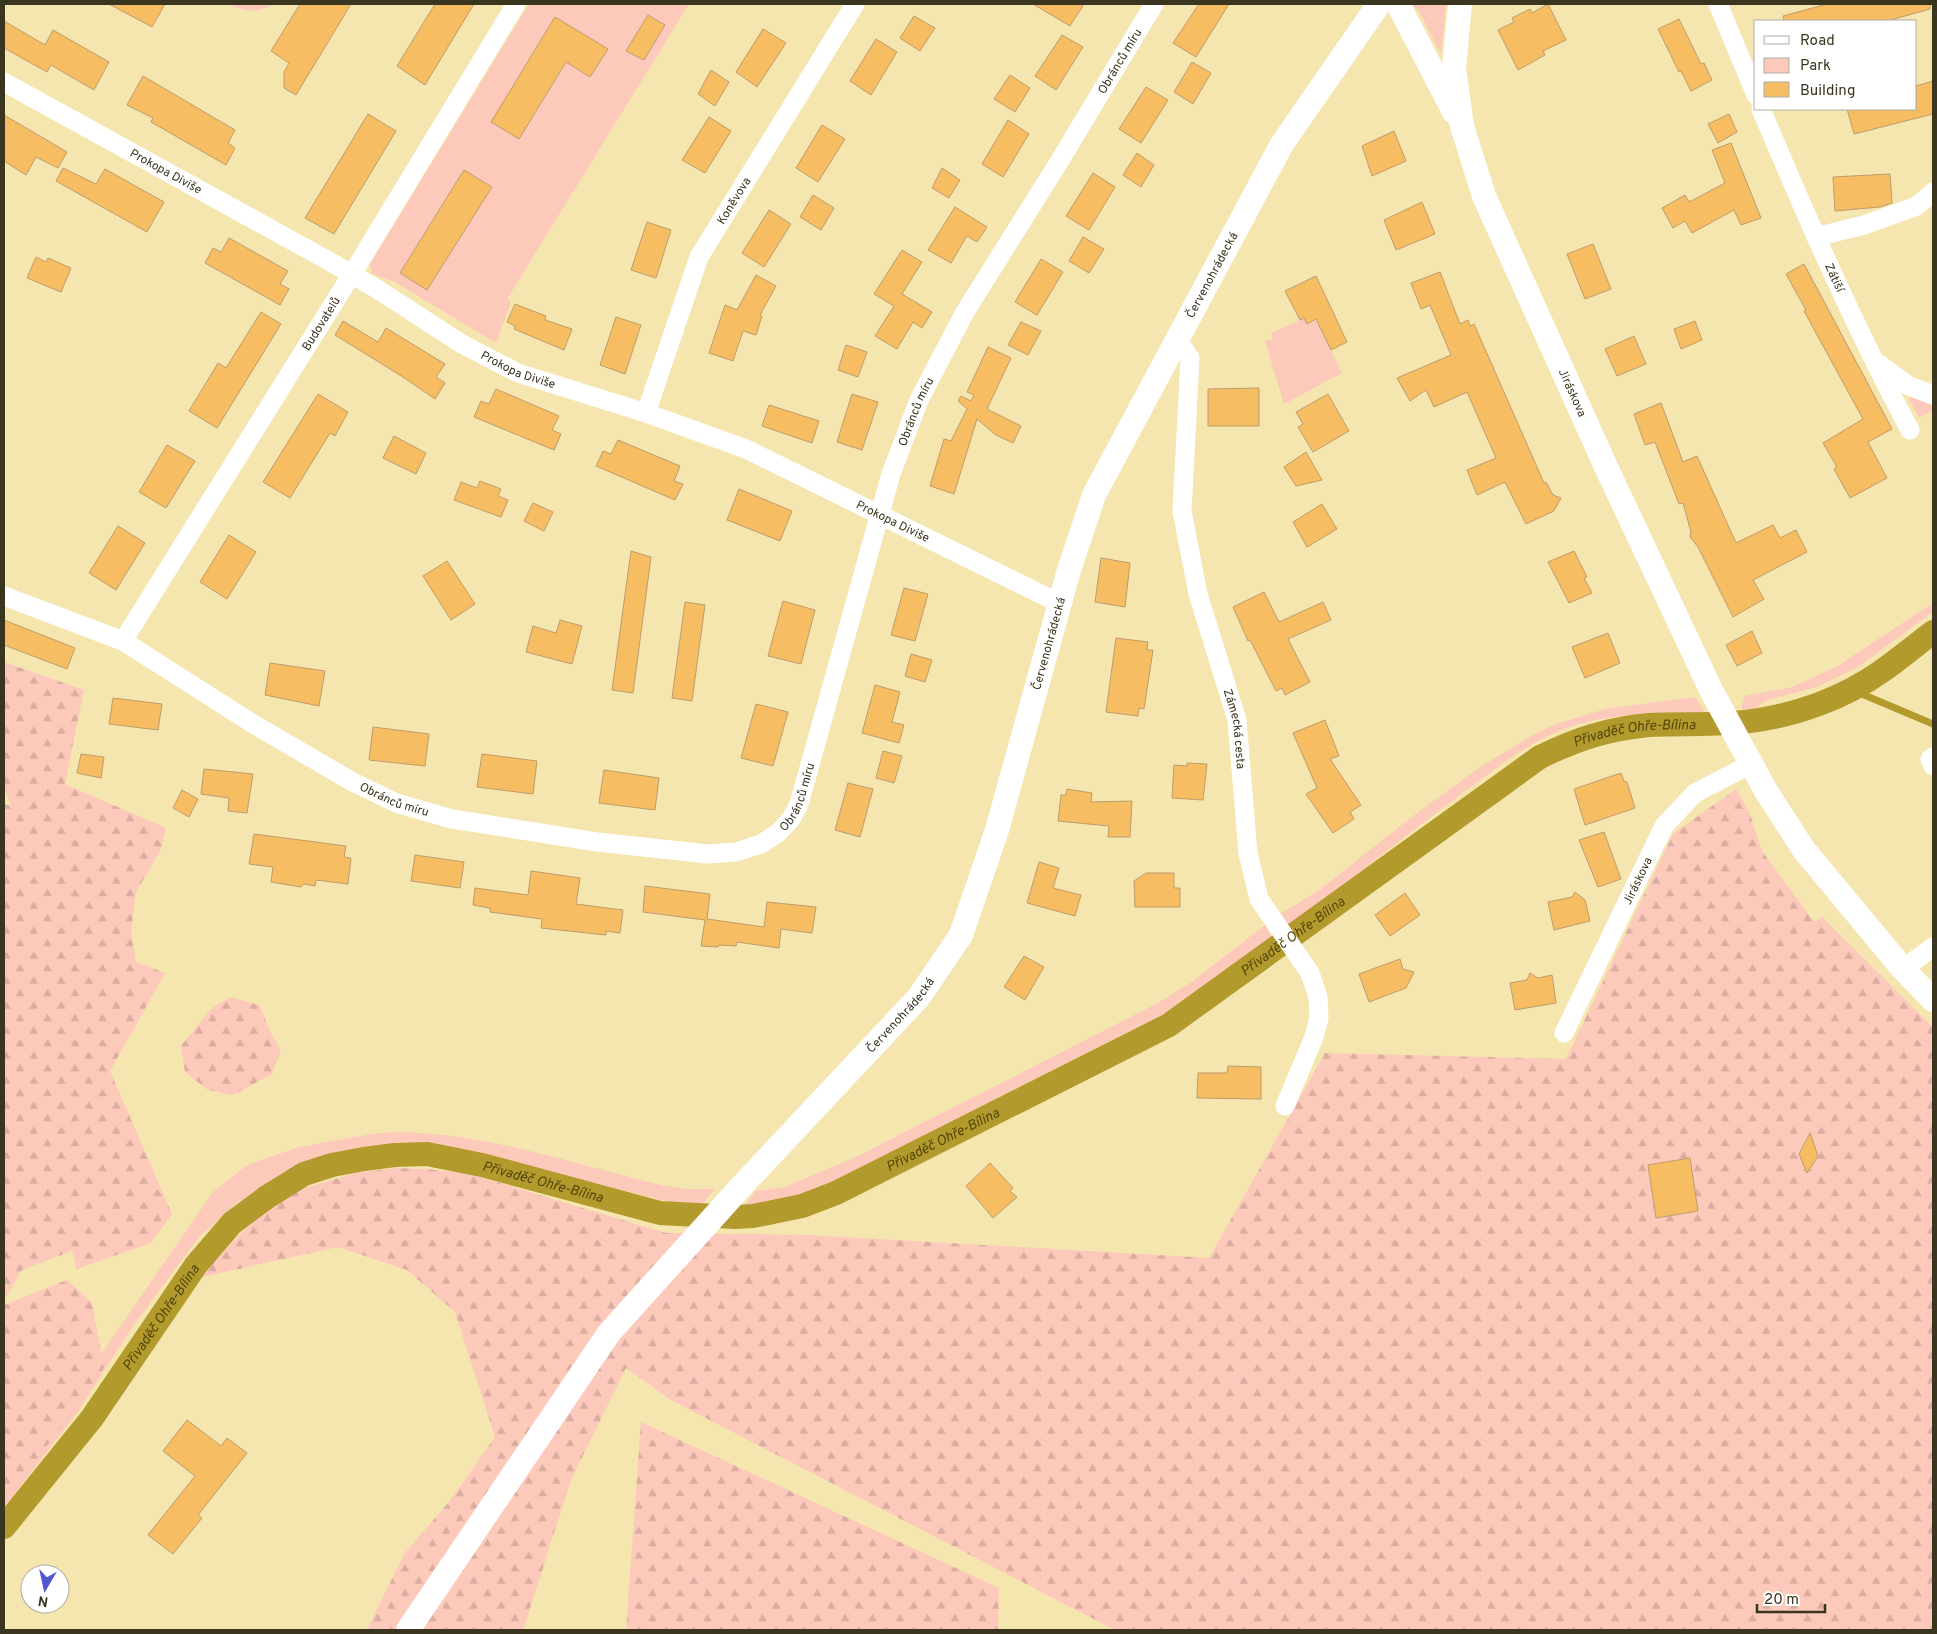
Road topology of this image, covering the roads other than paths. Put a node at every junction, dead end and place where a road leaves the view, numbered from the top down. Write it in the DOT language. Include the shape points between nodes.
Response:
graph roads {
  1 [pos="516,4"];
  2 [pos="855,4"];
  3 [pos="1154,4"];
  4 [pos="1378,4"];
  5 [pos="1398,4"];
  6 [pos="1460,4"];
  7 [pos="1718,4"];
  8 [pos="4,82"];
  9 [pos="1754,90"];
  10 [pos="1761,110"];
  11 [pos="1462,126"];
  12 [pos="1933,192"];
  13 [pos="1816,237"];
  14 [pos="352,274"];
  15 [pos="1177,339"];
  16 [pos="1871,358"];
  17 [pos="1933,395"];
  18 [pos="646,413"];
  19 [pos="1910,430"];
  20 [pos="879,516"];
  21 [pos="4,596"];
  22 [pos="1059,603"];
  23 [pos="123,641"];
  24 [pos="1933,757"];
  25 [pos="1750,760"];
  26 [pos="1933,766"];
  27 [pos="1933,947"];
  28 [pos="1903,969"];
  29 [pos="1933,1000"];
  30 [pos="1564,1033"];
  31 [pos="1285,1106"];
  32 [pos="408,1630"];
  1 -- 14 [label="street, Budovatelů"];
  2 -- 18 [label="street, Koněvova" via="699,257"];
  3 -- 20 [label="street, Obránců míru" via="966,312 920,400 890,474"];
  4 -- 15 [label="street, Červenohrádecká" via="1282,144"];
  5 -- 11 [label="street"];
  6 -- 11 [label="street, Jiráskova" via="1454,68"];
  7 -- 9 [label="street"];
  8 -- 14 [label="street, Prokopa Diviše"];
  10 -- 13 [label="street, Zátiší"];
  11 -- 25 [label="street, Jiráskova" via="1484,196 1606,467 1714,696"];
  12 -- 13 [label="street" via="1917,206 1864,225"];
  13 -- 16 [label="street, Zátiší"];
  14 -- 18 [label="street, Prokopa Diviše" via="462,344 518,373"];
  14 -- 23 [label="street, Budovatelů"];
  15 -- 22 [label="street, Červenohrádecká" via="1094,495"];
  15 -- 31 [label="street, Zámecká cesta" via="1190,358 1182,511 1198,594 1237,720 1248,853 1259,899 1310,974 1318,997 1319,1018 1314,1037"];
  16 -- 17 [label="street" via="1909,386"];
  16 -- 19 [label="street, Zátiší"];
  18 -- 20 [label="street, Prokopa Diviše" via="746,449"];
  20 -- 22 [label="street, Prokopa Diviše"];
  20 -- 23 [label="street, Obránců míru" via="799,804 778,833 761,844 736,852 708,854 597,842 469,823 396,803 255,725"];
  21 -- 23 [label="street, Obránců míru"];
  22 -- 32 [label="street, Červenohrádecká" via="997,830 960,935 919,997 609,1333"];
  24 -- 26 [label="street" via="1930,759"];
  25 -- 28 [label="street, Jiráskova" via="1804,850"];
  25 -- 30 [label="street, Jiráskova" via="1695,793 1664,826"];
  27 -- 28 [label="street"];
  28 -- 29 [label="street, Jiráskova"];
}
